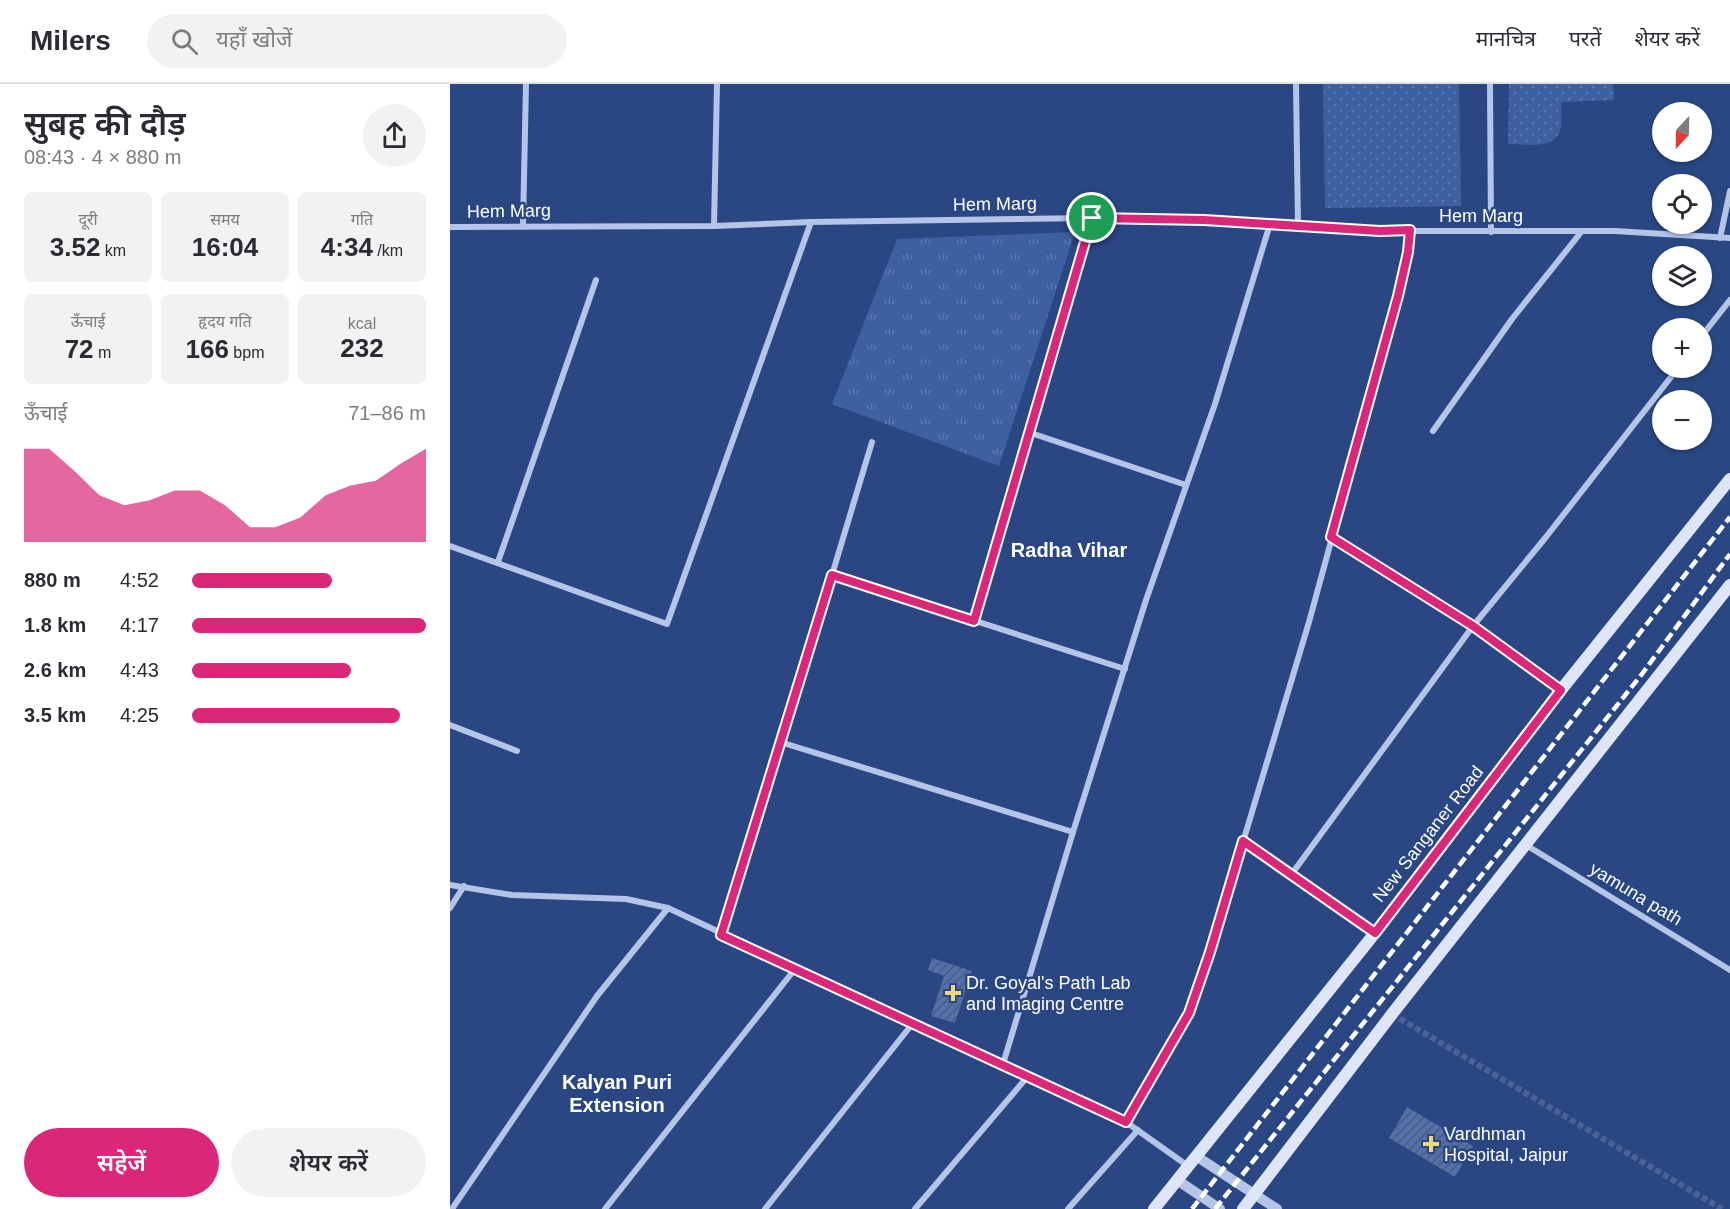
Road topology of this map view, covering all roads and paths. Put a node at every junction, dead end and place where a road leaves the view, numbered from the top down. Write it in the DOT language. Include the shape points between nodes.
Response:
graph roads {
  1 [pos="526,84"];
  2 [pos="717,84"];
  3 [pos="1296,84"];
  4 [pos="1490,84"];
  5 [pos="1730,191"];
  6 [pos="1092,218"];
  7 [pos="811,222"];
  8 [pos="1270,224"];
  9 [pos="523,225"];
  10 [pos="714,226"];
  11 [pos="1298,226"];
  12 [pos="450,227"];
  13 [pos="1410,230"];
  14 [pos="1582,231"];
  15 [pos="1491,232"];
  16 [pos="1720,238"];
  17 [pos="1730,238"];
  18 [pos="596,280"];
  19 [pos="1730,300"];
  20 [pos="1712,324"];
  21 [pos="1670,378"];
  22 [pos="1432,430"];
  23 [pos="1028,432"];
  24 [pos="873,442"];
  25 [pos="1730,479"];
  26 [pos="1186,485"];
  27 [pos="1331,537"];
  28 [pos="450,546"];
  29 [pos="498,562"];
  30 [pos="832,575"];
  31 [pos="1730,585"];
  32 [pos="974,621"];
  33 [pos="1473,626"];
  34 [pos="1125,669"];
  35 [pos="1561,690"];
  36 [pos="450,725"];
  37 [pos="780,742"];
  38 [pos="517,751"];
  39 [pos="1073,832"];
  40 [pos="1243,841"];
  41 [pos="1526,845"];
  42 [pos="1291,875"];
  43 [pos="450,885"];
  44 [pos="464,886"];
  45 [pos="450,908"];
  46 [pos="668,908"];
  47 [pos="1375,933"];
  48 [pos="721,935"];
  49 [pos="795,969"];
  50 [pos="1730,970"];
  51 [pos="913,1023"];
  52 [pos="1003,1064"];
  53 [pos="1028,1076"];
  54 [pos="1126,1122"];
  55 [pos="1138,1130"];
  56 [pos="1192,1161"];
  57 [pos="1177,1180"];
  58 [pos="1255,1195"];
  59 [pos="452,1209"];
  60 [pos="606,1209"];
  61 [pos="765,1209"];
  62 [pos="915,1209"];
  63 [pos="1068,1209"];
  64 [pos="1154,1209"];
  65 [pos="1220,1209"];
  66 [pos="1244,1209"];
  67 [pos="1277,1209"];
  1 -- 9 [label="street"];
  2 -- 10 [label="street"];
  3 -- 11 [label="street"];
  4 -- 15 [label="street"];
  5 -- 16 [label="street"];
  6 -- 7 [label="street, Hem Marg"];
  6 -- 8 [label="street, Hem Marg"];
  6 -- 23 [label="street"];
  7 -- 10 [label="street, Hem Marg"];
  7 -- 29 [label="street" via="667,624"];
  8 -- 11 [label="street, Hem Marg"];
  8 -- 26 [label="street"];
  9 -- 10 [label="street, Hem Marg"];
  9 -- 12 [label="street, Hem Marg"];
  11 -- 13 [label="street, Hem Marg"];
  13 -- 15 [label="street, Hem Marg"];
  13 -- 27 [label="street" via="1398,296"];
  14 -- 15 [label="street, Hem Marg"];
  14 -- 16 [label="street, Hem Marg"];
  14 -- 22 [label="street"];
  16 -- 17 [label="street, Hem Marg"];
  18 -- 29 [label="street"];
  19 -- 20 [label="street"];
  21 -- 33 [label="street"];
  23 -- 26 [label="street"];
  23 -- 32 [label="street"];
  24 -- 30 [label="street"];
  25 -- 35 [label="main road, New Sanganer Road"];
  26 -- 34 [label="street"];
  27 -- 33 [label="street"];
  27 -- 40 [label="street"];
  28 -- 29 [label="street"];
  30 -- 32 [label="street"];
  30 -- 37 [label="street"];
  31 -- 41 [label="main road"];
  32 -- 34 [label="street"];
  33 -- 35 [label="street"];
  33 -- 42 [label="street"];
  34 -- 39 [label="street"];
  35 -- 47 [label="main road, New Sanganer Road"];
  36 -- 38 [label="street"];
  37 -- 39 [label="street"];
  37 -- 48 [label="street"];
  39 -- 52 [label="street"];
  40 -- 42 [label="street"];
  40 -- 54 [label="street" via="1189,1013"];
  41 -- 50 [label="street, yamuna path"];
  41 -- 58 [label="main road"];
  42 -- 47 [label="street"];
  43 -- 44 [label="street"];
  44 -- 45 [label="street"];
  44 -- 46 [label="street" via="512,895 626,899"];
  46 -- 48 [label="street"];
  46 -- 59 [label="street" via="597,996"];
  47 -- 56 [label="main road, New Sanganer Road"];
  48 -- 49 [label="street"];
  49 -- 51 [label="street"];
  49 -- 60 [label="street"];
  51 -- 52 [label="street"];
  51 -- 61 [label="street"];
  52 -- 53 [label="street"];
  53 -- 54 [label="street"];
  53 -- 62 [label="street"];
  54 -- 55 [label="street"];
  55 -- 56 [label="street"];
  55 -- 63 [label="street"];
  56 -- 57 [label="main road, New Sanganer Road"];
  56 -- 58 [label="street"];
  57 -- 64 [label="main road, New Sanganer Road"];
  57 -- 65 [label="street"];
  58 -- 66 [label="main road"];
  58 -- 67 [label="street"];
}
